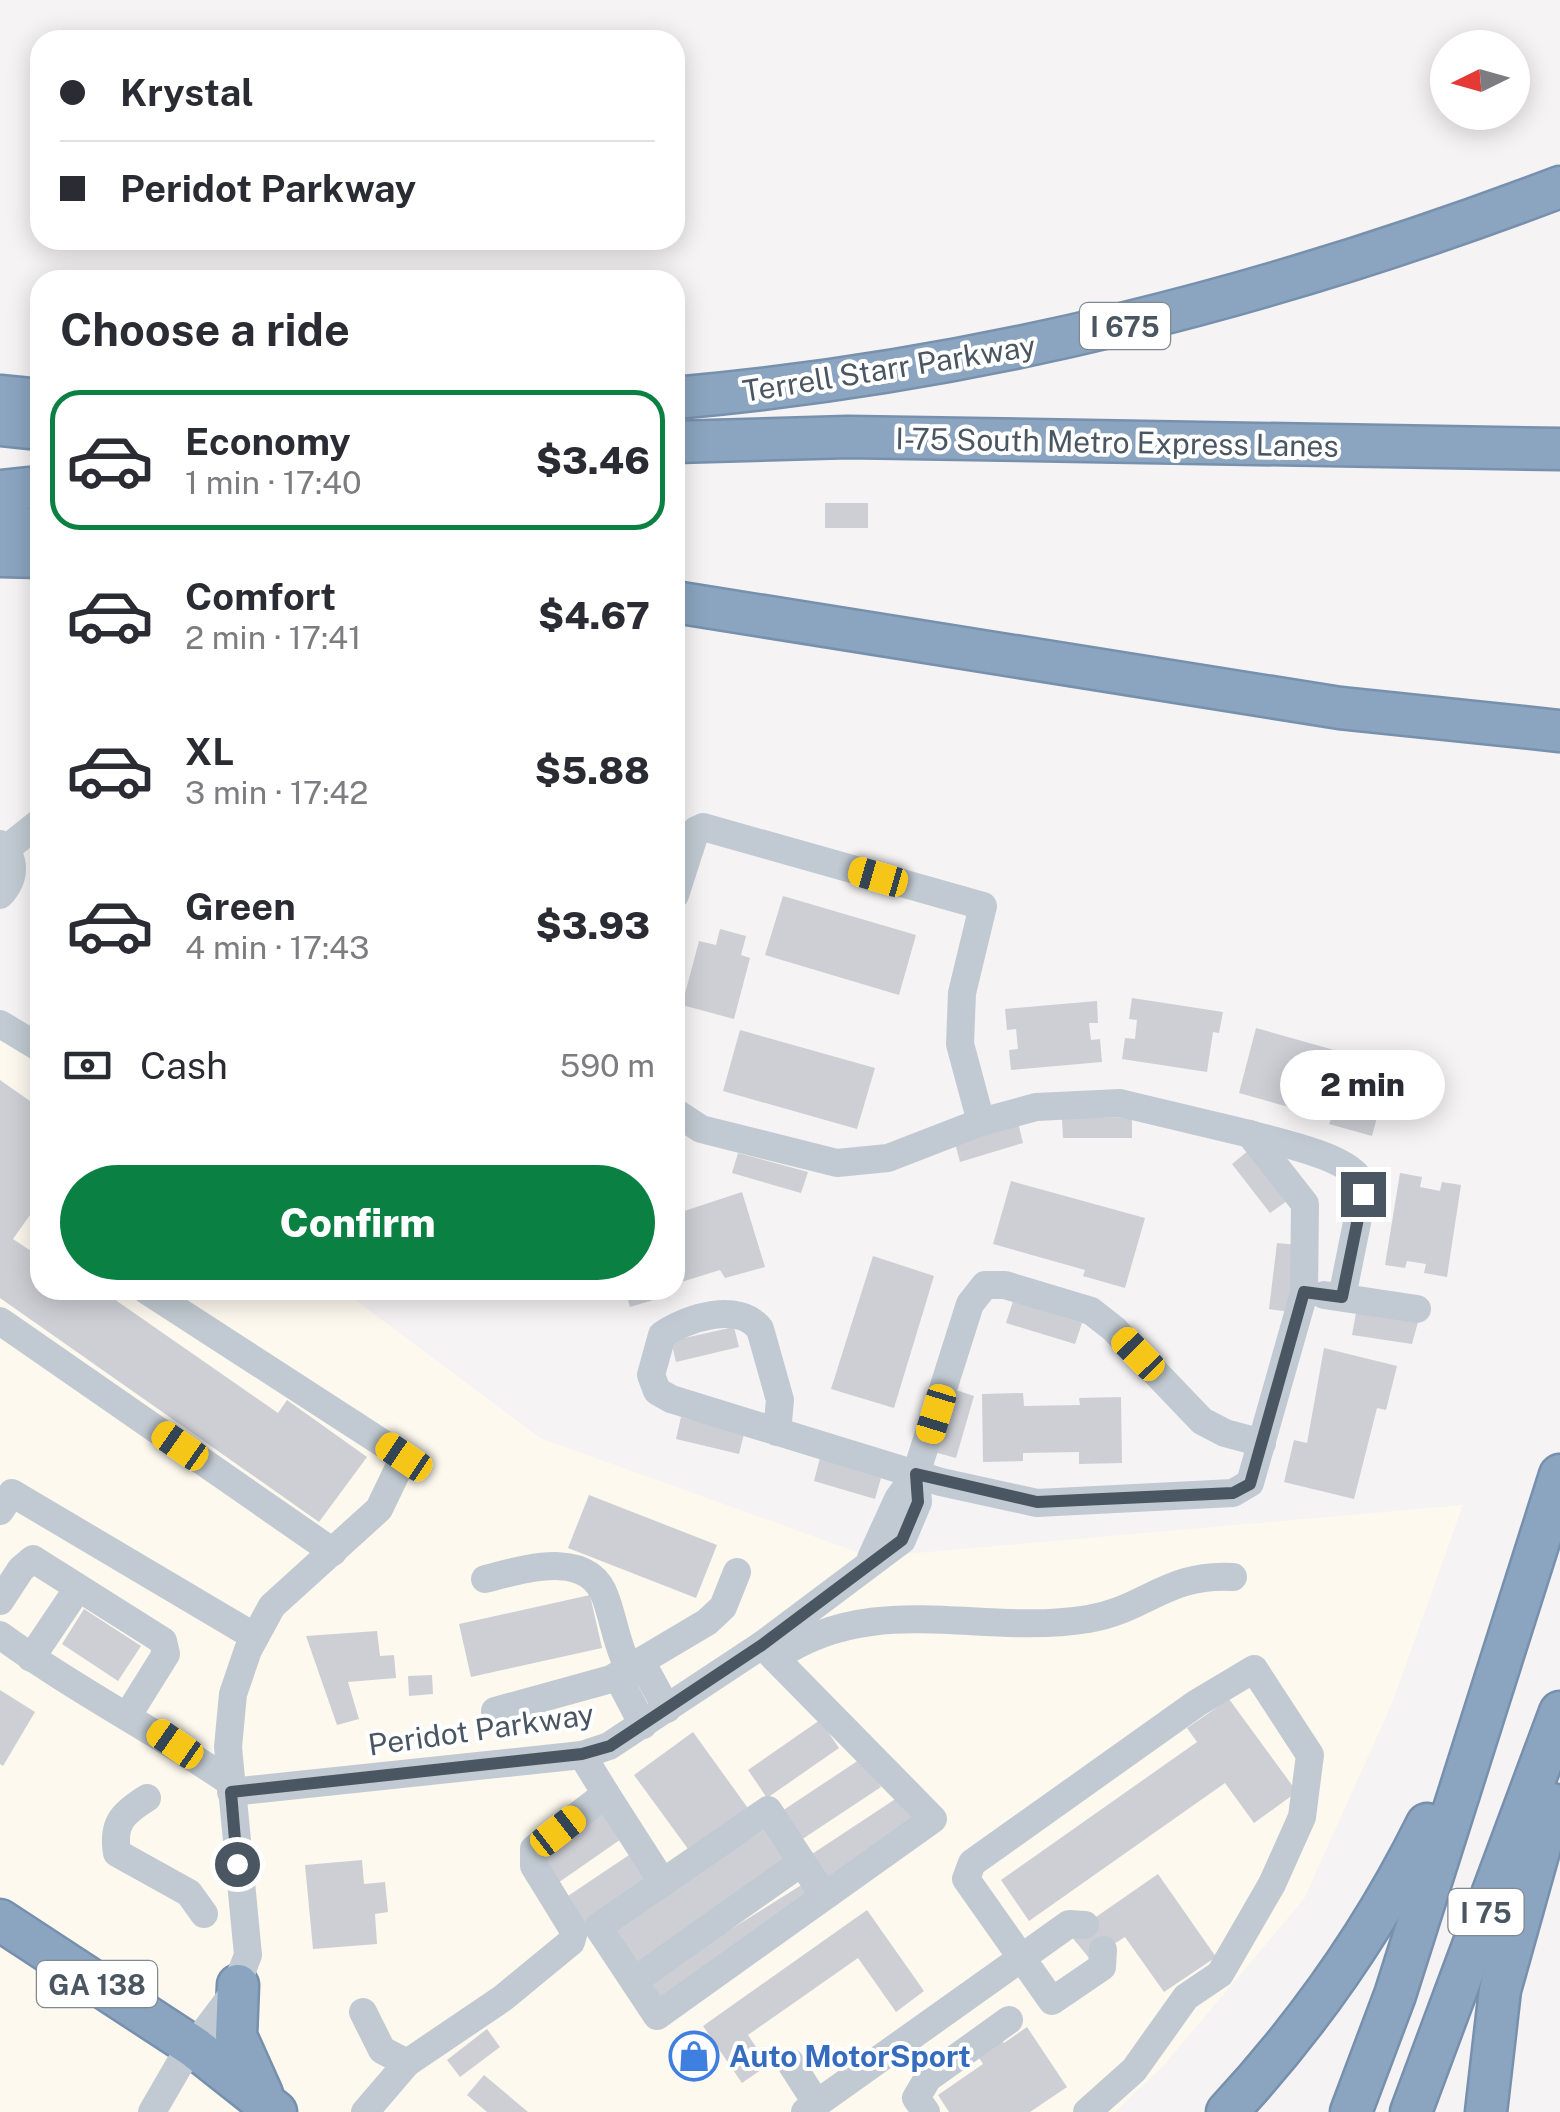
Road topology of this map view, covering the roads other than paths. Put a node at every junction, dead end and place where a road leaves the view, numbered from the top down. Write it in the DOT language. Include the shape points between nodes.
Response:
graph roads {
  1 [pos="1560,187"];
  2 [pos="0,396"];
  3 [pos="685,397"];
  4 [pos="30,399"];
  5 [pos="30,421"];
  6 [pos="0,423"];
  7 [pos="30,428"];
  8 [pos="685,442"];
  9 [pos="1560,449"];
  10 [pos="30,488"];
  11 [pos="0,491"];
  12 [pos="0,526"];
  13 [pos="30,528"];
  14 [pos="0,556"];
  15 [pos="30,557"];
  16 [pos="685,604"];
  17 [pos="1560,731"];
  18 [pos="30,828"];
  19 [pos="3,846"];
  20 [pos="685,863"];
  21 [pos="0,895"];
  22 [pos="0,1024"];
  23 [pos="30,1042"];
  24 [pos="685,1119"];
  25 [pos="981,1122"];
  26 [pos="1250,1134"];
  27 [pos="1304,1292"];
  28 [pos="1342,1297"];
  29 [pos="161,1300"];
  30 [pos="1417,1308"];
  31 [pos="0,1321"];
  32 [pos="777,1432"];
  33 [pos="1262,1444"];
  34 [pos="916,1474"];
  35 [pos="1560,1475"];
  36 [pos="4,1496"];
  37 [pos="332,1552"];
  38 [pos="737,1572"];
  39 [pos="1233,1577"];
  40 [pos="485,1579"];
  41 [pos="78,1588"];
  42 [pos="0,1601"];
  43 [pos="0,1635"];
  44 [pos="255,1637"];
  45 [pos="768,1651"];
  46 [pos="31,1658"];
  47 [pos="628,1667"];
  48 [pos="668,1708"];
  49 [pos="495,1711"];
  50 [pos="1560,1712"];
  51 [pos="1482,1713"];
  52 [pos="128,1715"];
  53 [pos="643,1725"];
  54 [pos="582,1754"];
  55 [pos="1560,1776"];
  56 [pos="230,1787"];
  57 [pos="606,1794"];
  58 [pos="140,1803"];
  59 [pos="802,1862"];
  60 [pos="663,1882"];
  61 [pos="824,1896"];
  62 [pos="204,1914"];
  63 [pos="0,1920"];
  64 [pos="1084,1925"];
  65 [pos="586,1929"];
  66 [pos="0,1948"];
  67 [pos="1103,1950"];
  68 [pos="1023,1957"];
  69 [pos="634,1981"];
  70 [pos="238,1985"];
  71 [pos="363,2012"];
  72 [pos="1009,2020"];
  73 [pos="186,2057"];
  74 [pos="790,2062"];
  75 [pos="407,2063"];
  76 [pos="924,2099"];
  77 [pos="811,2108"];
  78 [pos="260,2110"];
  79 [pos="152,2112"];
  80 [pos="365,2112"];
  81 [pos="942,2112"];
  82 [pos="1088,2112"];
  83 [pos="1227,2112"];
  84 [pos="1351,2112"];
  85 [pos="1411,2112"];
  86 [pos="1486,2112"];
  1 -- 3 [label="highway, Terrell Starr Parkway / I 675" via="1368,256 1122,327 904,370"];
  2 -- 4 [label="highway"];
  5 -- 6 [label="highway"];
  6 -- 7 [label="highway"];
  8 -- 9 [label="highway, I-75 South Metro Express Lanes" via="848,437"];
  10 -- 11 [label="highway"];
  12 -- 13 [label="highway"];
  14 -- 15 [label="highway"];
  16 -- 17 [label="highway" via="1340,708"];
  18 -- 19 [label="street"];
  19 -- 21 [label="street" via="12,878"];
  20 -- 25 [label="street" via="703,827 984,906 962,993 960,1044"];
  22 -- 23 [label="street"];
  24 -- 25 [label="street" via="700,1129 837,1163 888,1158"];
  25 -- 26 [label="street" via="1036,1107 1120,1103"];
  26 -- 27 [label="street" via="1304,1204"];
  26 -- 28 [label="street" via="1342,1163 1362,1179"];
  27 -- 28 [label="street"];
  27 -- 33 [label="street"];
  28 -- 30 [label="street"];
  29 -- 37 [label="street" via="404,1457 379,1509"];
  31 -- 37 [label="street"];
  32 -- 32 [label="street" via="657,1392 651,1375 662,1336 728,1313 753,1320 780,1400"];
  32 -- 34 [label="street"];
  33 -- 34 [label="street" via="1250,1484 1233,1493 1037,1502"];
  33 -- 34 [label="street, Peridot Parkway" via="1202,1421 1095,1314 993,1284 973,1296"];
  34 -- 45 [label="street, Peridot Parkway" via="918,1502 906,1535"];
  35 -- 51 [label="highway, I 75"];
  36 -- 44 [label="street"];
  37 -- 44 [label="street" via="272,1606"];
  38 -- 47 [label="street" via="723,1607 707,1622"];
  39 -- 45 [label="street" via="1202,1575 1088,1619 854,1622"];
  40 -- 47 [label="street" via="551,1563 596,1582"];
  41 -- 42 [label="street" via="33,1560"];
  41 -- 46 [label="street"];
  41 -- 52 [label="street" via="167,1648"];
  43 -- 46 [label="street"];
  44 -- 56 [label="street" via="234,1694"];
  45 -- 48 [label="street, Peridot Parkway"];
  45 -- 61 [label="street" via="933,1819"];
  46 -- 52 [label="street"];
  47 -- 48 [label="street" via="648,1674"];
  47 -- 49 [label="street" via="594,1686"];
  47 -- 53 [label="street" via="622,1685"];
  48 -- 53 [label="street, Peridot Parkway"];
  50 -- 85 [label="highway, I 75"];
  51 -- 83 [label="highway" via="1354,1954 1287,2047"];
  51 -- 84 [label="highway, I 75"];
  52 -- 56 [label="street"];
  53 -- 54 [label="street, Peridot Parkway"];
  54 -- 56 [label="street, Peridot Parkway"];
  54 -- 57 [label="street"];
  55 -- 86 [label="highway" via="1500,1990"];
  56 -- 70 [label="street" via="248,1955"];
  57 -- 60 [label="street"];
  57 -- 65 [label="street" via="534,1849 534,1866"];
  58 -- 62 [label="street" via="123,1812 114,1835 122,1858 189,1893"];
  59 -- 60 [label="street" via="768,1810"];
  59 -- 61 [label="street"];
  59 -- 69 [label="street"];
  60 -- 65 [label="street"];
  61 -- 69 [label="street" via="658,2016"];
  63 -- 73 [label="highway, GA 138"];
  64 -- 68 [label="street" via="1070,1924"];
  65 -- 69 [label="street"];
  65 -- 75 [label="street" via="503,1998"];
  66 -- 73 [label="highway, GA 138"];
  67 -- 68 [label="street" via="1102,1968 1052,2001"];
  68 -- 77 [label="street"];
  68 -- 82 [label="street" via="966,1879 972,1863 1254,1668 1310,1755 1302,1817 1220,1974 1186,1997 1134,2070"];
  70 -- 73 [label="street"];
  70 -- 78 [label="highway" via="236,2036"];
  71 -- 75 [label="street" via="382,2050"];
  72 -- 76 [label="street" via="928,2078"];
  73 -- 78 [label="highway, GA 138"];
  73 -- 79 [label="street"];
  74 -- 77 [label="street"];
  75 -- 80 [label="street"];
  76 -- 81 [label="street"];
}
